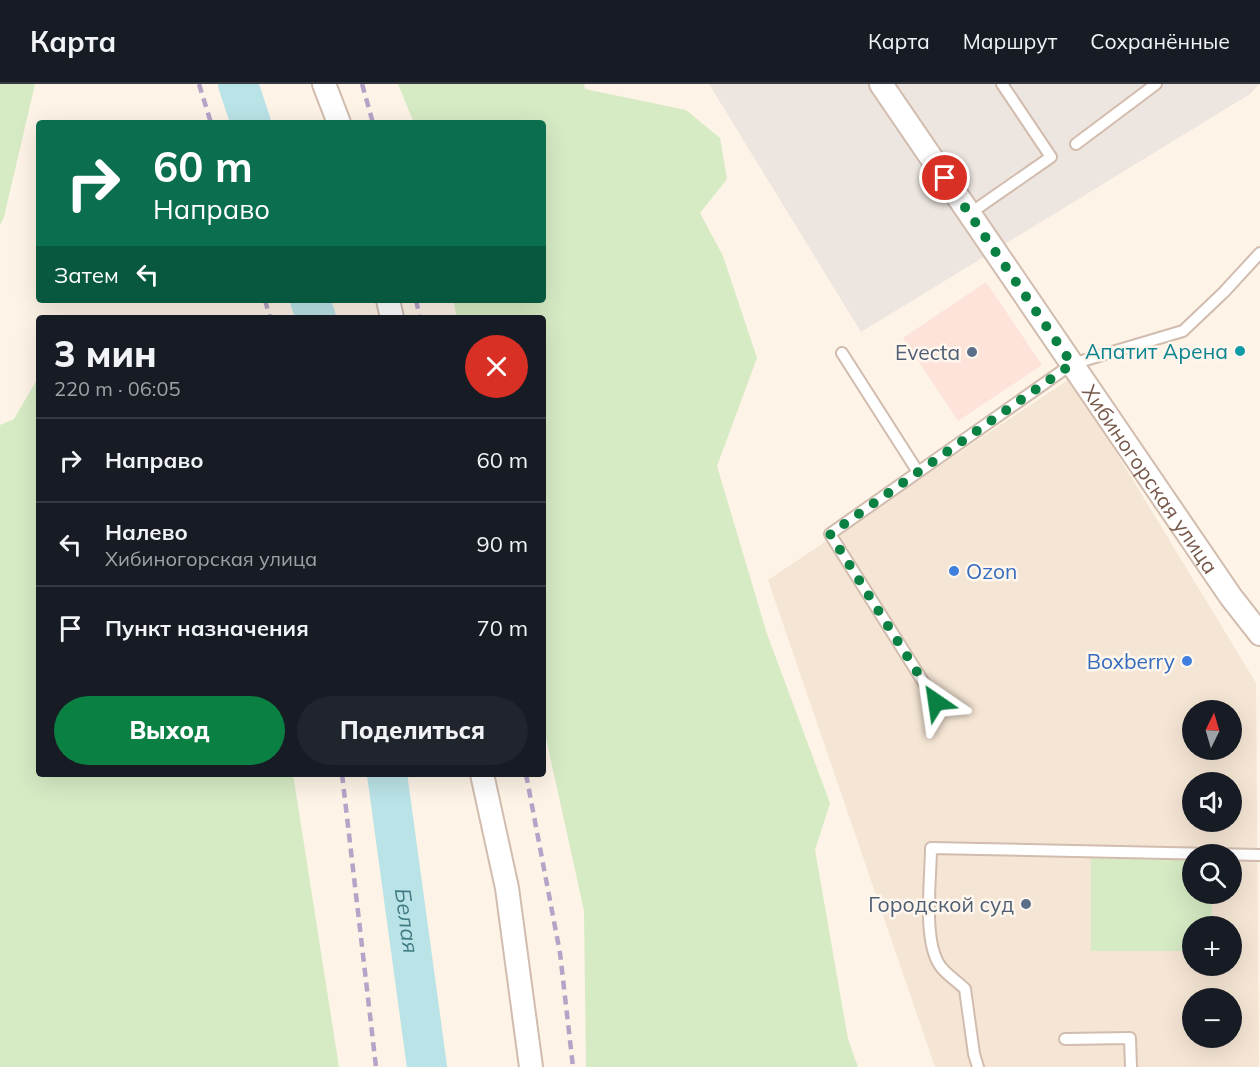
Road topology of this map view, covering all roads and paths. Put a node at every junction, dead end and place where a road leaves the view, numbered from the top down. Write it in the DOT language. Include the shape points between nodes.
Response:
graph roads {
  1 [pos="324,84"];
  2 [pos="1002,84"];
  3 [pos="1156,84"];
  4 [pos="886,86"];
  5 [pos="338,120"];
  6 [pos="1076,144"];
  7 [pos="969,214"];
  8 [pos="1260,253"];
  9 [pos="842,353"];
  10 [pos="1072,364"];
  11 [pos="918,472"];
  12 [pos="1260,634"];
  13 [pos="936,702"];
  14 [pos="483,777"];
  15 [pos="1260,855"];
  16 [pos="1065,1039"];
  17 [pos="531,1067"];
  18 [pos="978,1067"];
  19 [pos="1131,1067"];
  1 -- 5 [label="street"];
  2 -- 7 [label="lane" via="1051,157"];
  3 -- 6 [label="lane"];
  4 -- 7 [label="street, Хибиногорская улица"];
  7 -- 10 [label="street, Хибиногорская улица"];
  8 -- 10 [label="lane" via="1183,331"];
  9 -- 11 [label="lane"];
  10 -- 11 [label="lane"];
  10 -- 12 [label="street, Хибиногорская улица"];
  11 -- 13 [label="lane" via="830,534"];
  14 -- 17 [label="street" via="507,888"];
  15 -- 18 [label="lane" via="932,848 932,952 941,968 965,989"];
  16 -- 19 [label="lane" via="1130,1038"];
}
